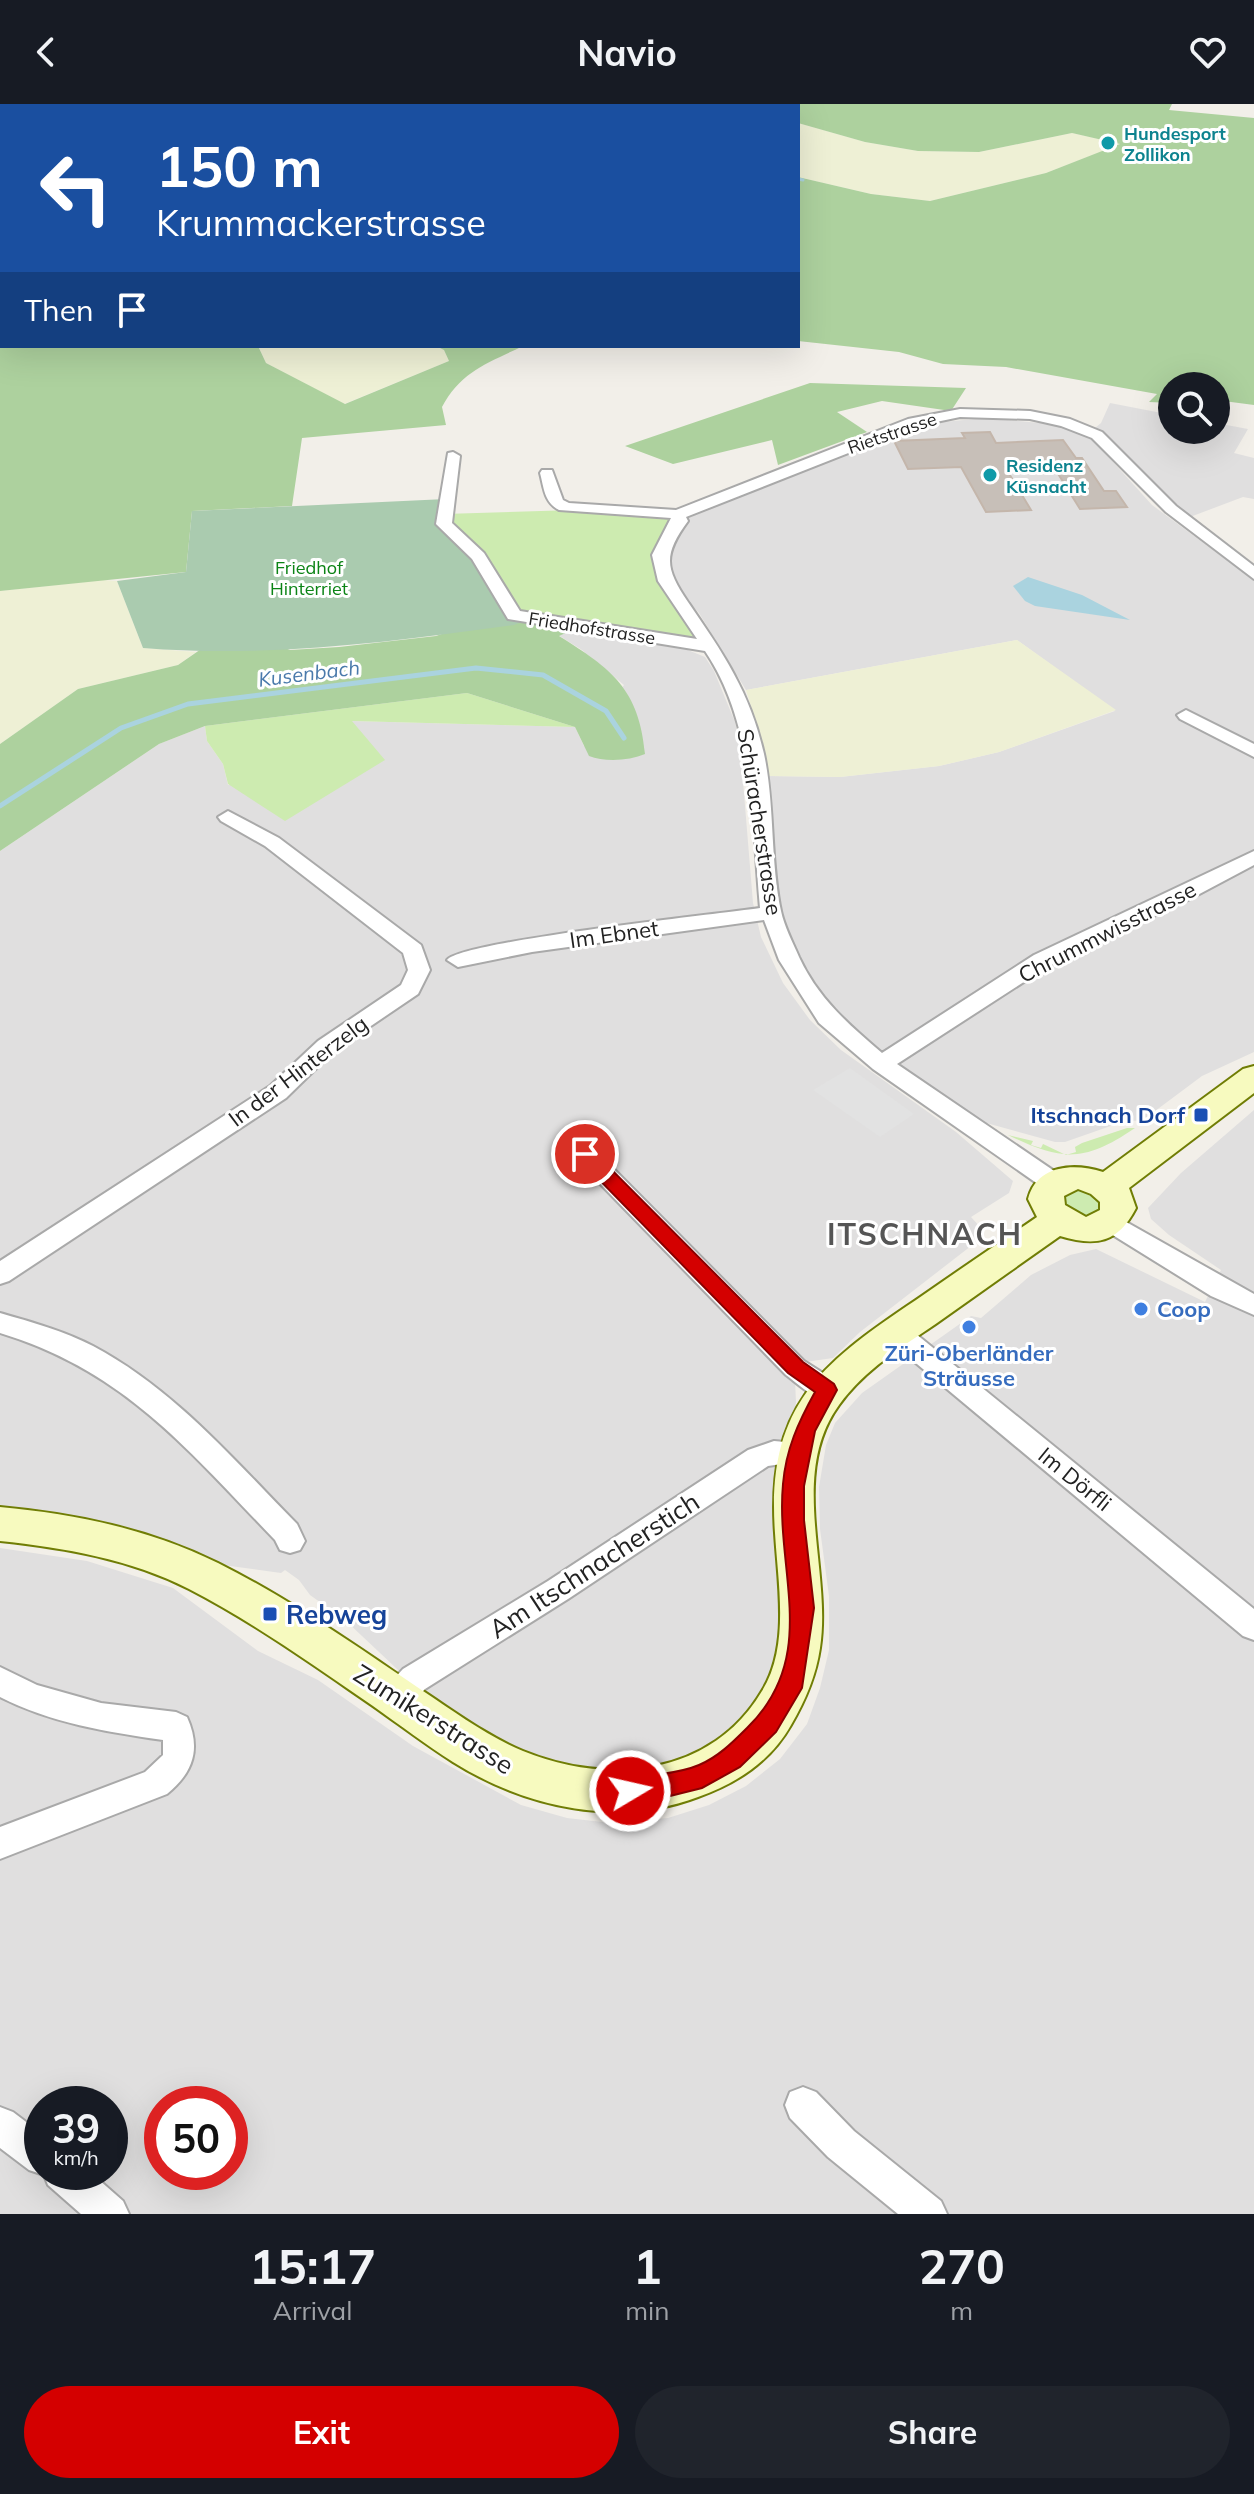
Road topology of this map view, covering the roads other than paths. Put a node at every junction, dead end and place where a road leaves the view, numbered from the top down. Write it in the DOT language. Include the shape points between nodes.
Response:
graph roads {
  1 [pos="453,456"];
  2 [pos="547,473"];
  3 [pos="677,515"];
  4 [pos="1254,574"];
  5 [pos="708,646"];
  6 [pos="1186,715"];
  7 [pos="1254,751"];
  8 [pos="228,817"];
  9 [pos="1254,857"];
  10 [pos="771,913"];
  11 [pos="458,960"];
  12 [pos="881,1064"];
  13 [pos="1254,1077"];
  14 [pos="585,1154"];
  15 [pos="1107,1187"];
  16 [pos="1056,1202"];
  17 [pos="1112,1223"];
  18 [pos="0,1274"];
  19 [pos="1254,1305"];
  20 [pos="0,1323"];
  21 [pos="896,1332"];
  22 [pos="827,1390"];
  23 [pos="798,1452"];
  24 [pos="0,1524"];
  25 [pos="290,1541"];
  26 [pos="1254,1627"];
  27 [pos="0,1681"];
  28 [pos="397,1697"];
  29 [pos="0,1843"];
  30 [pos="803,2105"];
  31 [pos="0,2125"];
  32 [pos="24,2143"];
  33 [pos="82,2190"];
  34 [pos="110,2214"];
  35 [pos="928,2214"];
  1 -- 5 [label="street, Friedhofstrasse" via="444,524 478,556 510,611 529,619"];
  2 -- 3 [label="street" via="555,502 563,507 651,509"];
  3 -- 4 [label="street, Rietstrasse" via="913,422 973,412 1030,415 1097,435 1171,509"];
  3 -- 5 [label="street, Schüracherstrasse" via="680,521 660,555 666,581"];
  5 -- 10 [label="street, Schüracherstrasse" via="725,668 755,755"];
  6 -- 7 [label="street"];
  8 -- 18 [label="street, In der Hinterzelg" via="272,842 413,950 419,970 410,989 326,1046 278,1092"];
  9 -- 12 [label="street, Chrummwisstrasse" via="1042,960"];
  10 -- 11 [label="street, Im Ebnet"];
  10 -- 12 [label="street, Schüracherstrasse" via="790,960 827,1018"];
  12 -- 16 [label="street, Schüracherstrasse"];
  13 -- 15 [label="main road"];
  14 -- 22 [label="street" via="795,1368"];
  15 -- 16 [label="main road" via="1079,1177"];
  15 -- 17 [label="main road" via="1119,1205"];
  16 -- 17 [label="main road" via="1086,1229"];
  16 -- 21 [label="main road, Zumikerstrasse"];
  17 -- 19 [label="street"];
  20 -- 25 [label="street" via="89,1356 164,1408"];
  21 -- 22 [label="main road, Zumikerstrasse"];
  21 -- 26 [label="street, Im Dörfli"];
  22 -- 23 [label="main road, Zumikerstrasse"];
  23 -- 28 [label="street, Am Itschnacherstich" via="758,1458 414,1679"];
  23 -- 28 [label="main road, Zumikerstrasse" via="793,1520 803,1608 794,1680 779,1709 732,1759 702,1776 654,1789 607,1793 561,1786 502,1766"];
  24 -- 28 [label="main road, Zumikerstrasse" via="73,1533 139,1549 192,1570 231,1589"];
  27 -- 29 [label="street" via="31,1697 101,1717 176,1727 181,1743 174,1770 156,1783"];
  30 -- 35 [label="street" via="841,2144"];
  31 -- 32 [label="street"];
  33 -- 34 [label="street"];
}
